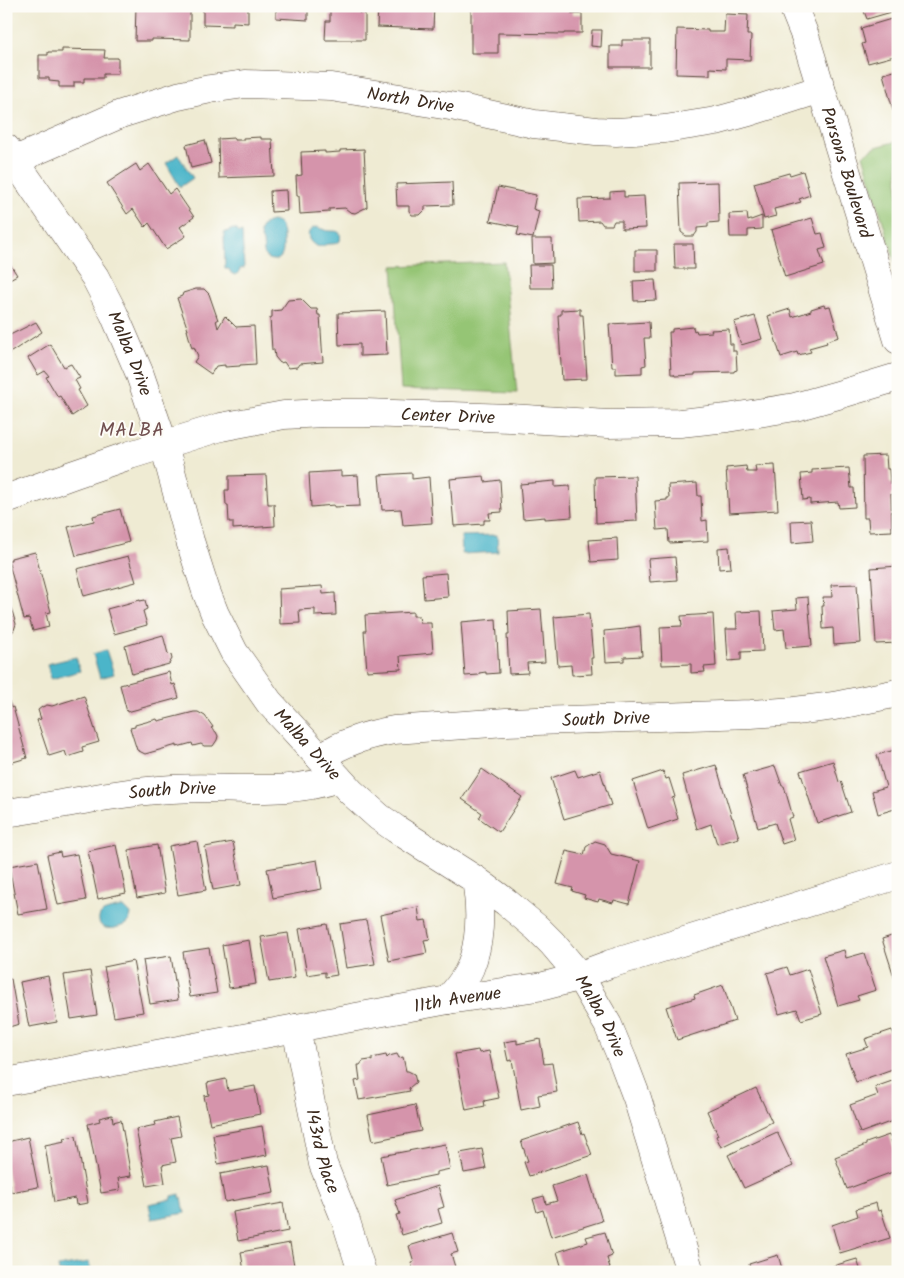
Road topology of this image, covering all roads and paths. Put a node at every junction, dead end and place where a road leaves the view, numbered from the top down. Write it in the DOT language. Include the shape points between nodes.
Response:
graph roads {
  1 [pos="793,6"];
  2 [pos="821,89"];
  3 [pos="9,157"];
  4 [pos="898,340"];
  5 [pos="898,377"];
  6 [pos="164,445"];
  7 [pos="6,499"];
  8 [pos="898,693"];
  9 [pos="320,758"];
  10 [pos="338,778"];
  11 [pos="6,813"];
  12 [pos="898,875"];
  13 [pos="476,880"];
  14 [pos="579,975"];
  15 [pos="448,1000"];
  16 [pos="296,1028"];
  17 [pos="6,1082"];
  18 [pos="362,1272"];
  19 [pos="690,1272"];
  1 -- 2 [label="street, Parsons Boulevard"];
  2 -- 3 [label="street, North Drive" via="716,121 616,132 534,124 331,86 245,84 178,96 120,114"];
  2 -- 4 [label="street, Parsons Boulevard"];
  3 -- 6 [label="street, Malba Drive" via="72,242 99,285 139,372"];
  5 -- 6 [label="street, Center Drive" via="773,411 704,421 608,424 324,413 284,415 247,422"];
  6 -- 7 [label="street, Center Drive"];
  6 -- 9 [label="street, Malba Drive" via="190,541 215,614 244,668 269,702"];
  8 -- 9 [label="street, South Drive" via="795,711 506,722 394,730 353,740"];
  9 -- 10 [label="street, Malba Drive"];
  10 -- 11 [label="street, South Drive" via="307,787 143,791"];
  10 -- 13 [label="street, Malba Drive" via="379,817"];
  12 -- 14 [label="street, 11th Avenue"];
  13 -- 14 [label="street, Malba Drive" via="537,928"];
  13 -- 15 [label="street" via="479,896 476,949 464,979"];
  14 -- 15 [label="street, 11th Avenue" via="544,986"];
  14 -- 19 [label="street, Malba Drive" via="608,1025 637,1098"];
  15 -- 16 [label="street, 11th Avenue"];
  16 -- 17 [label="street, 11th Avenue"];
  16 -- 18 [label="street, 143rd Place" via="323,1164"];
}
